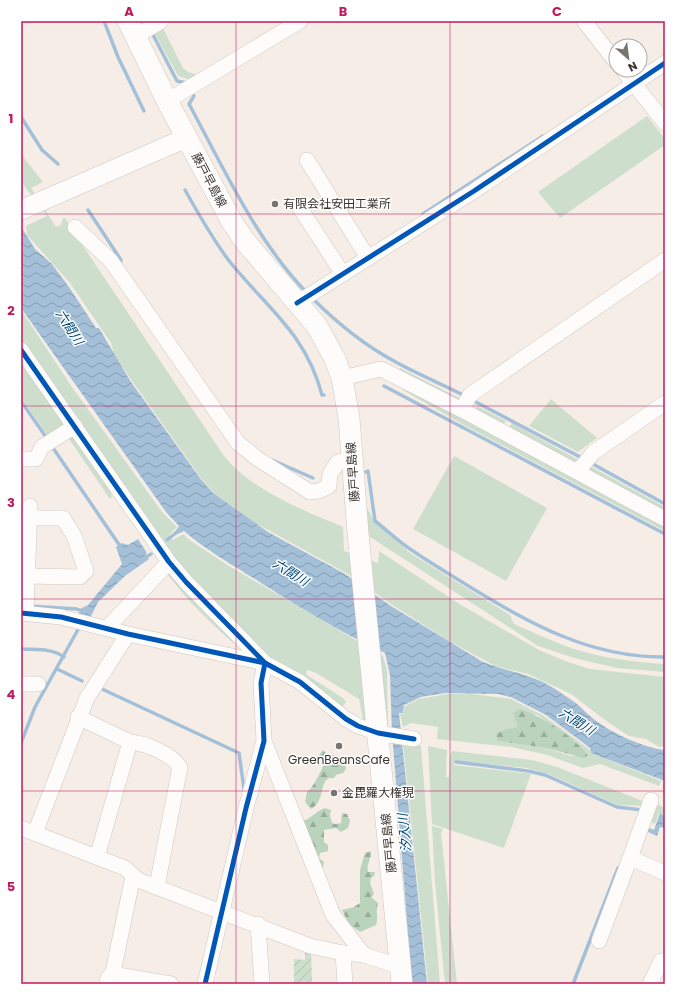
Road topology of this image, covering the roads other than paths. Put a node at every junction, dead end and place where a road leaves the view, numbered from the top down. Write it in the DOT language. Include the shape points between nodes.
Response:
graph roads {
  1 [pos="300,21"];
  2 [pos="584,21"];
  3 [pos="146,26"];
  4 [pos="608,52"];
  5 [pos="665,64"];
  6 [pos="629,81"];
  7 [pos="167,101"];
  8 [pos="665,123"];
  9 [pos="186,138"];
  10 [pos="307,160"];
  11 [pos="298,205"];
  12 [pos="21,210"];
  13 [pos="75,227"];
  14 [pos="365,255"];
  15 [pos="665,260"];
  16 [pos="341,270"];
  17 [pos="305,298"];
  18 [pos="21,350"];
  19 [pos="342,378"];
  20 [pos="466,402"];
  21 [pos="665,403"];
  22 [pos="75,426"];
  23 [pos="21,459"];
  24 [pos="352,459"];
  25 [pos="583,464"];
  26 [pos="665,519"];
  27 [pos="169,562"];
  28 [pos="27,576"];
  29 [pos="25,609"];
  30 [pos="107,628"];
  31 [pos="128,634"];
  32 [pos="265,662"];
  33 [pos="21,684"];
  34 [pos="38,684"];
  35 [pos="78,717"];
  36 [pos="380,732"];
  37 [pos="414,739"];
  38 [pos="264,741"];
  39 [pos="130,742"];
  40 [pos="651,800"];
  41 [pos="28,831"];
  42 [pos="97,857"];
  43 [pos="630,858"];
  44 [pos="665,873"];
  45 [pos="133,876"];
  46 [pos="158,886"];
  47 [pos="222,911"];
  48 [pos="258,924"];
  49 [pos="599,941"];
  50 [pos="343,953"];
  51 [pos="364,955"];
  52 [pos="664,958"];
  53 [pos="402,976"];
  54 [pos="110,979"];
  55 [pos="171,984"];
  56 [pos="205,984"];
  57 [pos="262,984"];
  58 [pos="345,984"];
  59 [pos="650,984"];
  1 -- 7 [label="street"];
  2 -- 4 [label="street"];
  3 -- 7 [label="main road, 藤戸早島線"];
  5 -- 6 [label="street"];
  6 -- 8 [label="street"];
  6 -- 14 [label="street" via="474,191"];
  7 -- 9 [label="main road, 藤戸早島線"];
  9 -- 12 [label="street"];
  9 -- 17 [label="main road, 藤戸早島線" via="244,240"];
  10 -- 14 [label="street"];
  11 -- 16 [label="street"];
  13 -- 24 [label="street" via="111,261 238,443 310,492 320,491 329,486 330,474 338,462"];
  14 -- 16 [label="street"];
  15 -- 20 [label="street"];
  16 -- 17 [label="street"];
  17 -- 19 [label="main road, 藤戸早島線"];
  18 -- 22 [label="street"];
  19 -- 20 [label="street" via="381,369"];
  19 -- 24 [label="main road, 藤戸早島線" via="349,418"];
  20 -- 25 [label="street"];
  21 -- 25 [label="street"];
  22 -- 23 [label="street" via="45,451"];
  22 -- 27 [label="street"];
  24 -- 36 [label="main road, 藤戸早島線"];
  25 -- 26 [label="street"];
  27 -- 30 [label="street"];
  27 -- 32 [label="street"];
  28 -- 28 [label="street" via="80,577 86,571 74,536 63,518 30,512"];
  28 -- 29 [label="street"];
  29 -- 30 [label="street"];
  30 -- 31 [label="street"];
  31 -- 32 [label="street"];
  31 -- 35 [label="street" via="99,677"];
  32 -- 36 [label="street" via="300,682 346,719 358,726"];
  32 -- 38 [label="street" via="261,683"];
  33 -- 34 [label="street"];
  35 -- 39 [label="street"];
  35 -- 41 [label="street"];
  36 -- 37 [label="street"];
  36 -- 53 [label="main road, 藤戸早島線"];
  38 -- 47 [label="street"];
  38 -- 51 [label="street" via="333,914"];
  39 -- 42 [label="street"];
  39 -- 46 [label="street" via="138,743 175,760 180,767"];
  40 -- 43 [label="street"];
  41 -- 42 [label="street"];
  42 -- 45 [label="street" via="125,868"];
  43 -- 44 [label="street"];
  43 -- 49 [label="street"];
  45 -- 46 [label="street"];
  45 -- 54 [label="street"];
  46 -- 47 [label="street"];
  47 -- 48 [label="street"];
  47 -- 56 [label="street"];
  48 -- 50 [label="street" via="310,946"];
  48 -- 57 [label="street"];
  50 -- 51 [label="street"];
  50 -- 58 [label="street"];
  51 -- 53 [label="street"];
  52 -- 59 [label="street"];
  54 -- 55 [label="street"];
}
